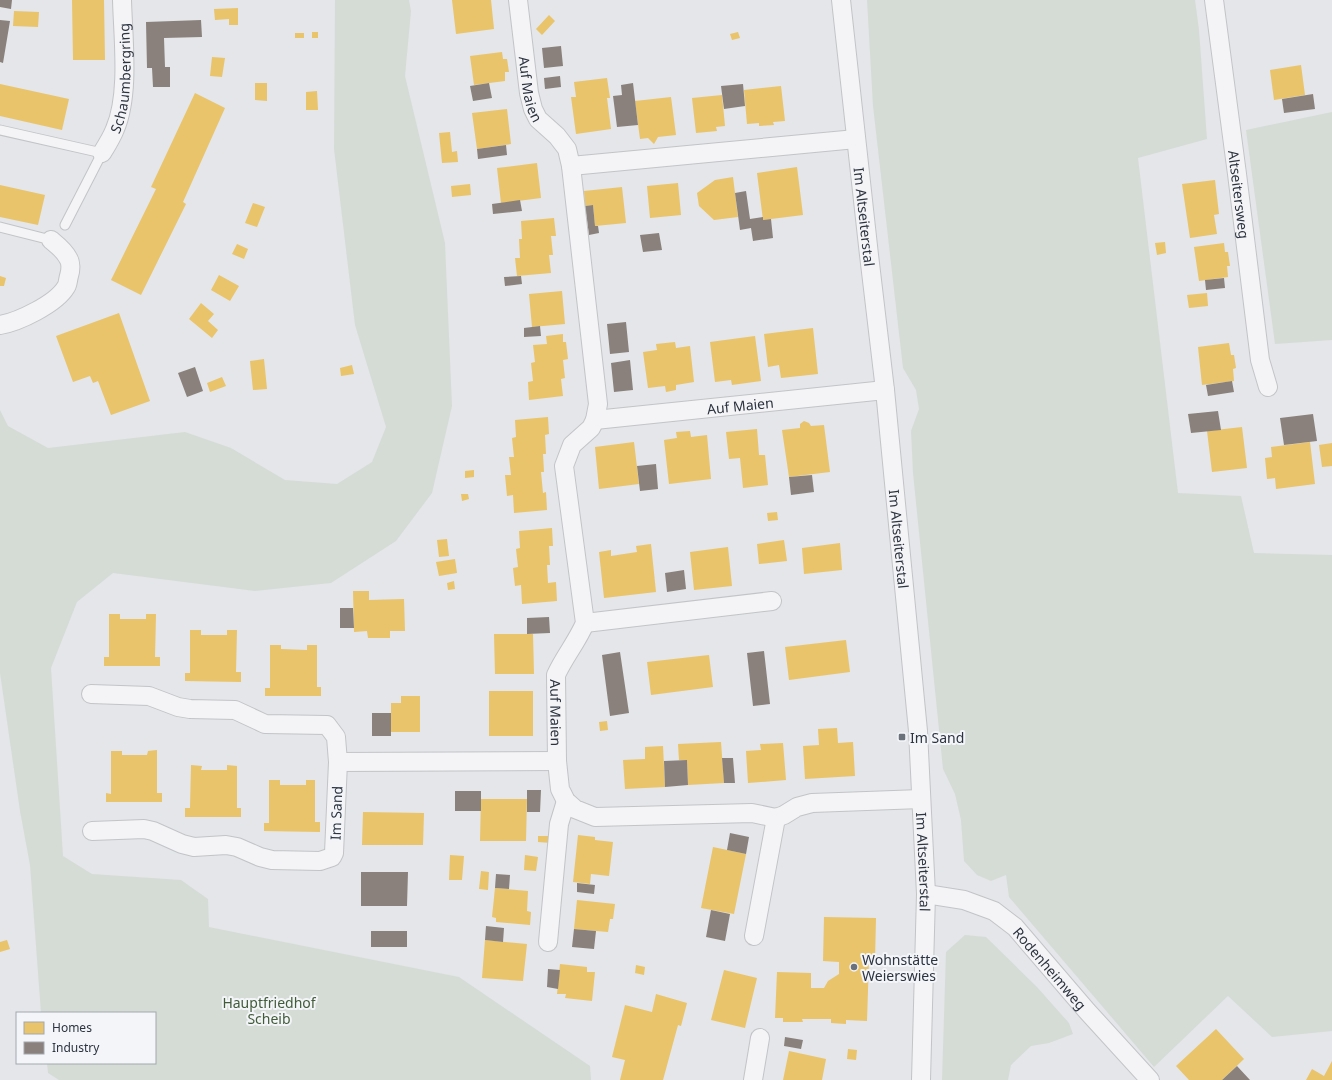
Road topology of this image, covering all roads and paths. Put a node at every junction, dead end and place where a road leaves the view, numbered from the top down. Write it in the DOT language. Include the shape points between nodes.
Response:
graph roads {
  1 [pos="122,0"];
  2 [pos="518,0"];
  3 [pos="841,0"];
  4 [pos="1214,0"];
  5 [pos="0,130"];
  6 [pos="856,139"];
  7 [pos="102,154"];
  8 [pos="571,166"];
  9 [pos="65,225"];
  10 [pos="0,227"];
  11 [pos="51,240"];
  12 [pos="0,325"];
  13 [pos="1268,387"];
  14 [pos="885,390"];
  15 [pos="595,420"];
  16 [pos="772,601"];
  17 [pos="585,623"];
  18 [pos="91,694"];
  19 [pos="557,761"];
  20 [pos="338,762"];
  21 [pos="921,799"];
  22 [pos="566,801"];
  23 [pos="776,818"];
  24 [pos="92,831"];
  25 [pos="926,894"];
  26 [pos="754,936"];
  27 [pos="548,942"];
  28 [pos="760,1038"];
  29 [pos="753,1080"];
  30 [pos="920,1080"];
  31 [pos="1150,1080"];
  1 -- 7 [label="street, Schaumbergring" via="124,78 121,107 116,128"];
  2 -- 8 [label="street, Auf Maien" via="533,109 538,119 557,136 567,150"];
  3 -- 6 [label="street, Im Altseiterstal"];
  4 -- 13 [label="street, Altseitersweg" via="1260,360"];
  5 -- 7 [label="lane, Schaumbergring"];
  6 -- 8 [label="street"];
  6 -- 14 [label="street, Im Altseiterstal"];
  7 -- 9 [label="lane, Schaumbergring"];
  8 -- 15 [label="street, Auf Maien" via="598,404"];
  10 -- 11 [label="lane"];
  11 -- 12 [label="street" via="69,259 71,271 66,288 36,312"];
  14 -- 15 [label="street, Auf Maien"];
  14 -- 21 [label="street, Im Altseiterstal" via="918,731"];
  15 -- 17 [label="street" via="591,428 572,445 564,466"];
  16 -- 17 [label="street"];
  17 -- 19 [label="street, Auf Maien" via="556,675"];
  18 -- 20 [label="street, Im Sand" via="149,696 190,709 235,710 265,724 327,725 336,737"];
  19 -- 20 [label="street"];
  19 -- 22 [label="street" via="560,789"];
  20 -- 24 [label="street, Im Sand" via="334,853 332,857 320,861 272,860 226,845 194,847 144,829"];
  21 -- 23 [label="street" via="812,803 797,807"];
  21 -- 25 [label="street, Im Altseiterstal"];
  22 -- 23 [label="street" via="575,809 595,817 752,814"];
  22 -- 27 [label="street" via="560,824"];
  23 -- 26 [label="street"];
  25 -- 30 [label="street, Im Altseiterstal"];
  25 -- 31 [label="street, Rodenheimweg" via="964,900 994,911 1015,927"];
  28 -- 29 [label="street"];
}
